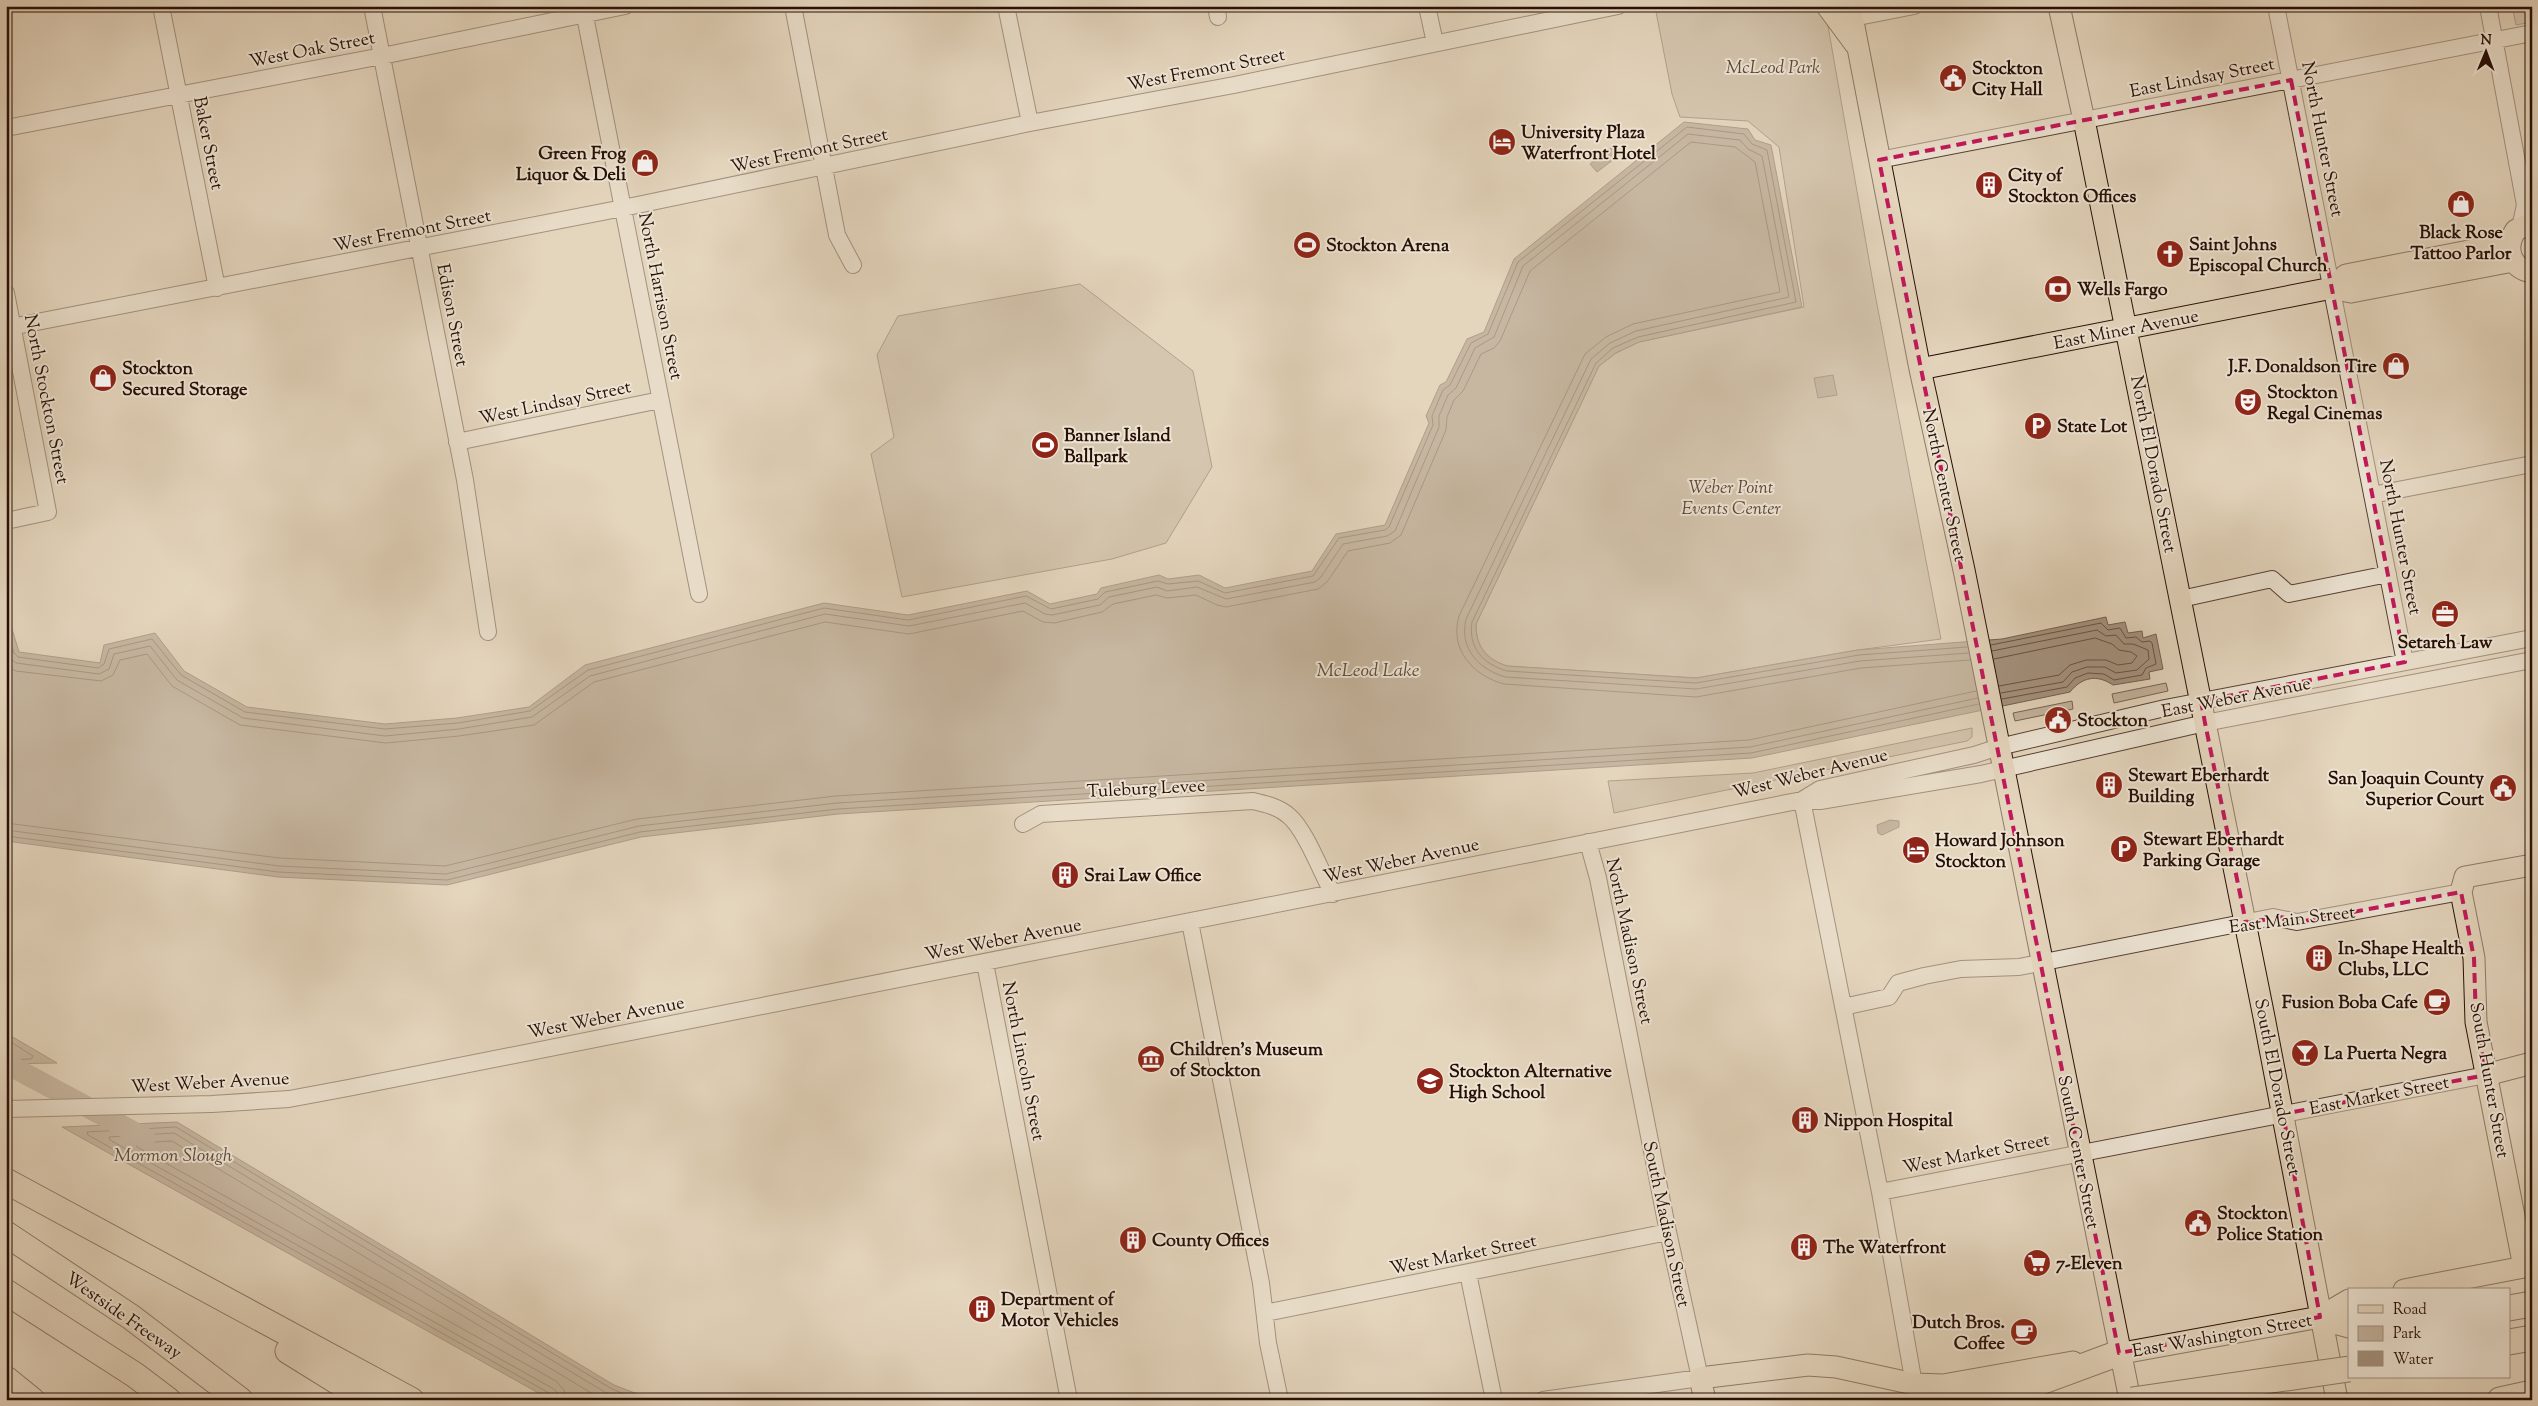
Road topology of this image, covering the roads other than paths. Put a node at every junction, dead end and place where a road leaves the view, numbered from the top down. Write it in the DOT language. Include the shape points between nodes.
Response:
graph roads {
  1 [pos="161,6"];
  2 [pos="372,6"];
  3 [pos="624,6"];
  4 [pos="793,6"];
  5 [pos="1006,6"];
  6 [pos="1427,6"];
  7 [pos="1618,6"];
  8 [pos="1827,6"];
  9 [pos="1914,6"];
  10 [pos="2059,6"];
  11 [pos="2276,6"];
  12 [pos="2488,6"];
  13 [pos="583,10"];
  14 [pos="1852,12"];
  15 [pos="2532,33"];
  16 [pos="2495,40"];
  17 [pos="1435,43"];
  18 [pos="1858,48"];
  19 [pos="382,56"];
  20 [pos="2291,80"];
  21 [pos="179,95"];
  22 [pos="2084,120"];
  23 [pos="1030,123"];
  24 [pos="6,128"];
  25 [pos="1879,160"];
  26 [pos="824,168"];
  27 [pos="623,208"];
  28 [pos="2525,244"];
  29 [pos="420,249"];
  30 [pos="853,265"];
  31 [pos="217,288"];
  32 [pos="2332,288"];
  33 [pos="6,293"];
  34 [pos="10,327"];
  35 [pos="2127,329"];
  36 [pos="1920,369"];
  37 [pos="660,400"];
  38 [pos="457,442"];
  39 [pos="2532,464"];
  40 [pos="2372,495"];
  41 [pos="6,521"];
  42 [pos="2388,574"];
  43 [pos="699,594"];
  44 [pos="2181,598"];
  45 [pos="488,632"];
  46 [pos="2532,638"];
  47 [pos="2532,660"];
  48 [pos="2405,662"];
  49 [pos="2201,701"];
  50 [pos="2205,723"];
  51 [pos="1999,747"];
  52 [pos="2004,769"];
  53 [pos="1802,800"];
  54 [pos="1023,824"];
  55 [pos="1588,842"];
  56 [pos="2532,865"];
  57 [pos="2461,892"];
  58 [pos="1333,894"];
  59 [pos="1190,922"];
  60 [pos="2246,923"];
  61 [pos="985,963"];
  62 [pos="2041,963"];
  63 [pos="1842,1002"];
  64 [pos="1631,1048"];
  65 [pos="2532,1063"];
  66 [pos="2486,1075"];
  67 [pos="6,1109"];
  68 [pos="2283,1114"];
  69 [pos="2080,1154"];
  70 [pos="6,1181"];
  71 [pos="1880,1192"];
  72 [pos="94,1229"];
  73 [pos="1668,1232"];
  74 [pos="6,1234"];
  75 [pos="2528,1266"];
  76 [pos="1468,1273"];
  77 [pos="2414,1288"];
  78 [pos="6,1292"];
  79 [pos="2348,1301"];
  80 [pos="2532,1304"];
  81 [pos="2510,1308"];
  82 [pos="1265,1313"];
  83 [pos="2320,1317"];
  84 [pos="2348,1325"];
  85 [pos="2532,1338"];
  86 [pos="2510,1342"];
  87 [pos="2120,1353"];
  88 [pos="2348,1370"];
  89 [pos="2348,1370"];
  90 [pos="1700,1378"];
  91 [pos="6,1379"];
  92 [pos="1914,1384"];
  93 [pos="2532,1393"];
  94 [pos="32,1400"];
  95 [pos="168,1400"];
  96 [pos="240,1400"];
  97 [pos="367,1400"];
  98 [pos="411,1400"];
  99 [pos="1069,1400"];
  100 [pos="1280,1400"];
  101 [pos="1494,1400"];
  102 [pos="1543,1400"];
  103 [pos="1704,1400"];
  104 [pos="1964,1400"];
  105 [pos="2131,1400"];
  106 [pos="2204,1400"];
  107 [pos="2337,1400"];
  108 [pos="2500,1400"];
  1 -- 21 [label="street, Baker Street"];
  2 -- 19 [label="street, Edison Street"];
  3 -- 13 [label="street, West Oak Street"];
  4 -- 26 [label="street"];
  5 -- 23 [label="street"];
  6 -- 17 [label="street"];
  7 -- 17 [label="street, West Fremont Street"];
  8 -- 18 [label="main road"];
  9 -- 14 [label="street"];
  10 -- 22 [label="main road, North El Dorado Street"];
  11 -- 20 [label="street, North Hunter Street"];
  12 -- 16 [label="street"];
  13 -- 19 [label="street, West Oak Street"];
  13 -- 27 [label="street, North Harrison Street"];
  14 -- 18 [label="main road, North Center Street"];
  15 -- 16 [label="street, East Lindsay Street"];
  16 -- 20 [label="street, East Lindsay Street"];
  16 -- 28 [label="street"];
  17 -- 23 [label="street, West Fremont Street"];
  18 -- 25 [label="main road, North Center Street"];
  19 -- 21 [label="street, West Oak Street"];
  19 -- 29 [label="street, Edison Street"];
  20 -- 22 [label="street, East Lindsay Street"];
  20 -- 32 [label="street, North Hunter Street"];
  21 -- 24 [label="street, West Oak Street"];
  21 -- 31 [label="street, Baker Street"];
  22 -- 25 [label="street, East Lindsay Street"];
  22 -- 35 [label="main road, North El Dorado Street"];
  23 -- 26 [label="street, West Fremont Street"];
  25 -- 36 [label="main road, North Center Street"];
  26 -- 27 [label="street, West Fremont Street"];
  26 -- 30 [label="street" via="837,235"];
  27 -- 29 [label="street, West Fremont Street"];
  27 -- 37 [label="street, North Harrison Street"];
  28 -- 32 [label="main road, East Miner Avenue" via="2351,292"];
  29 -- 31 [label="street, West Fremont Street"];
  29 -- 38 [label="street, Edison Street"];
  31 -- 34 [label="street, West Fremont Street"];
  32 -- 35 [label="main road, East Miner Avenue"];
  32 -- 40 [label="street, North Hunter Street"];
  33 -- 34 [label="street, North Stockton Street"];
  34 -- 41 [label="street, North Stockton Street" via="48,512"];
  35 -- 36 [label="main road, East Miner Avenue"];
  35 -- 44 [label="main road, North El Dorado Street"];
  36 -- 51 [label="main road, North Center Street"];
  37 -- 38 [label="street, West Lindsay Street"];
  37 -- 43 [label="street, North Harrison Street"];
  38 -- 45 [label="street, Edison Street"];
  39 -- 40 [label="street"];
  40 -- 42 [label="street, North Hunter Street"];
  42 -- 44 [label="street" via="2289,594 2272,579"];
  42 -- 48 [label="street, North Hunter Street"];
  44 -- 49 [label="main road, North El Dorado Street"];
  46 -- 48 [label="street, East Weber Avenue"];
  47 -- 50 [label="street, East Weber Avenue"];
  48 -- 49 [label="street, East Weber Avenue"];
  49 -- 50 [label="main road, North El Dorado Street"];
  49 -- 51 [label="street, East Weber Avenue"];
  50 -- 52 [label="street, East Weber Avenue"];
  50 -- 60 [label="main road, North El Dorado Street"];
  51 -- 52 [label="main road, North Center Street"];
  51 -- 53 [label="street, West Weber Avenue" via="1820,789"];
  52 -- 53 [label="street, East Weber Avenue" via="1820,801"];
  52 -- 62 [label="main road, North Center Street"];
  53 -- 55 [label="street, West Weber Avenue"];
  53 -- 63 [label="street"];
  54 -- 58 [label="street, Tuleburg Levee" via="1041,814 1253,801 1273,806 1290,816 1300,828"];
  55 -- 58 [label="street, West Weber Avenue"];
  55 -- 64 [label="street, North Madison Street"];
  56 -- 57 [label="main road" via="2465,877"];
  57 -- 60 [label="street, East Main Street" via="2304,921 2280,917"];
  57 -- 66 [label="main road, South Hunter Street" via="2474,958 2476,1022"];
  58 -- 59 [label="street, West Weber Avenue"];
  59 -- 61 [label="street, West Weber Avenue"];
  59 -- 82 [label="street"];
  60 -- 62 [label="street, East Main Street"];
  60 -- 68 [label="main road, South El Dorado Street"];
  61 -- 67 [label="street, West Weber Avenue" via="289,1099 106,1108"];
  61 -- 99 [label="street, North Lincoln Street"];
  62 -- 63 [label="street, East Main Street" via="2011,968 1955,970 1924,976 1898,983 1889,997"];
  62 -- 69 [label="main road, South Center Street"];
  63 -- 71 [label="street"];
  64 -- 73 [label="street, South Madison Street"];
  65 -- 66 [label="main road, East Market Street"];
  66 -- 68 [label="street, East Market Street"];
  66 -- 75 [label="main road, South Hunter Street"];
  68 -- 69 [label="street, East Market Street"];
  68 -- 83 [label="main road, South El Dorado Street"];
  69 -- 71 [label="street, West Market Street"];
  69 -- 87 [label="main road, South Center Street"];
  70 -- 72 [label="highway"];
  71 -- 92 [label="street"];
  72 -- 97 [label="highway" via="105,1244"];
  72 -- 98 [label="highway"];
  73 -- 76 [label="street, West Market Street"];
  73 -- 90 [label="street, South Madison Street"];
  74 -- 96 [label="highway, Westside Freeway" via="131,1317"];
  75 -- 77 [label="main road"];
  76 -- 82 [label="street, West Market Street"];
  76 -- 101 [label="street"];
  78 -- 95 [label="highway"];
  79 -- 83 [label="main road, East Washington Street"];
  80 -- 81 [label="highway"];
  82 -- 100 [label="street"];
  83 -- 84 [label="highway"];
  83 -- 87 [label="main road, East Washington Street"];
  83 -- 107 [label="main road, South El Dorado Street"];
  85 -- 86 [label="highway"];
  87 -- 92 [label="main road, East Washington Street" via="1943,1386"];
  87 -- 104 [label="highway" via="2019,1390"];
  87 -- 105 [label="main road, South Center Street"];
  88 -- 105 [label="highway, bridge"];
  89 -- 106 [label="highway, bridge"];
  90 -- 92 [label="main road, East Washington Street" via="1808,1365 1836,1366"];
  90 -- 102 [label="street"];
  90 -- 103 [label="main road, South Madison Street"];
  91 -- 94 [label="highway"];
  93 -- 108 [label="highway"];
}
